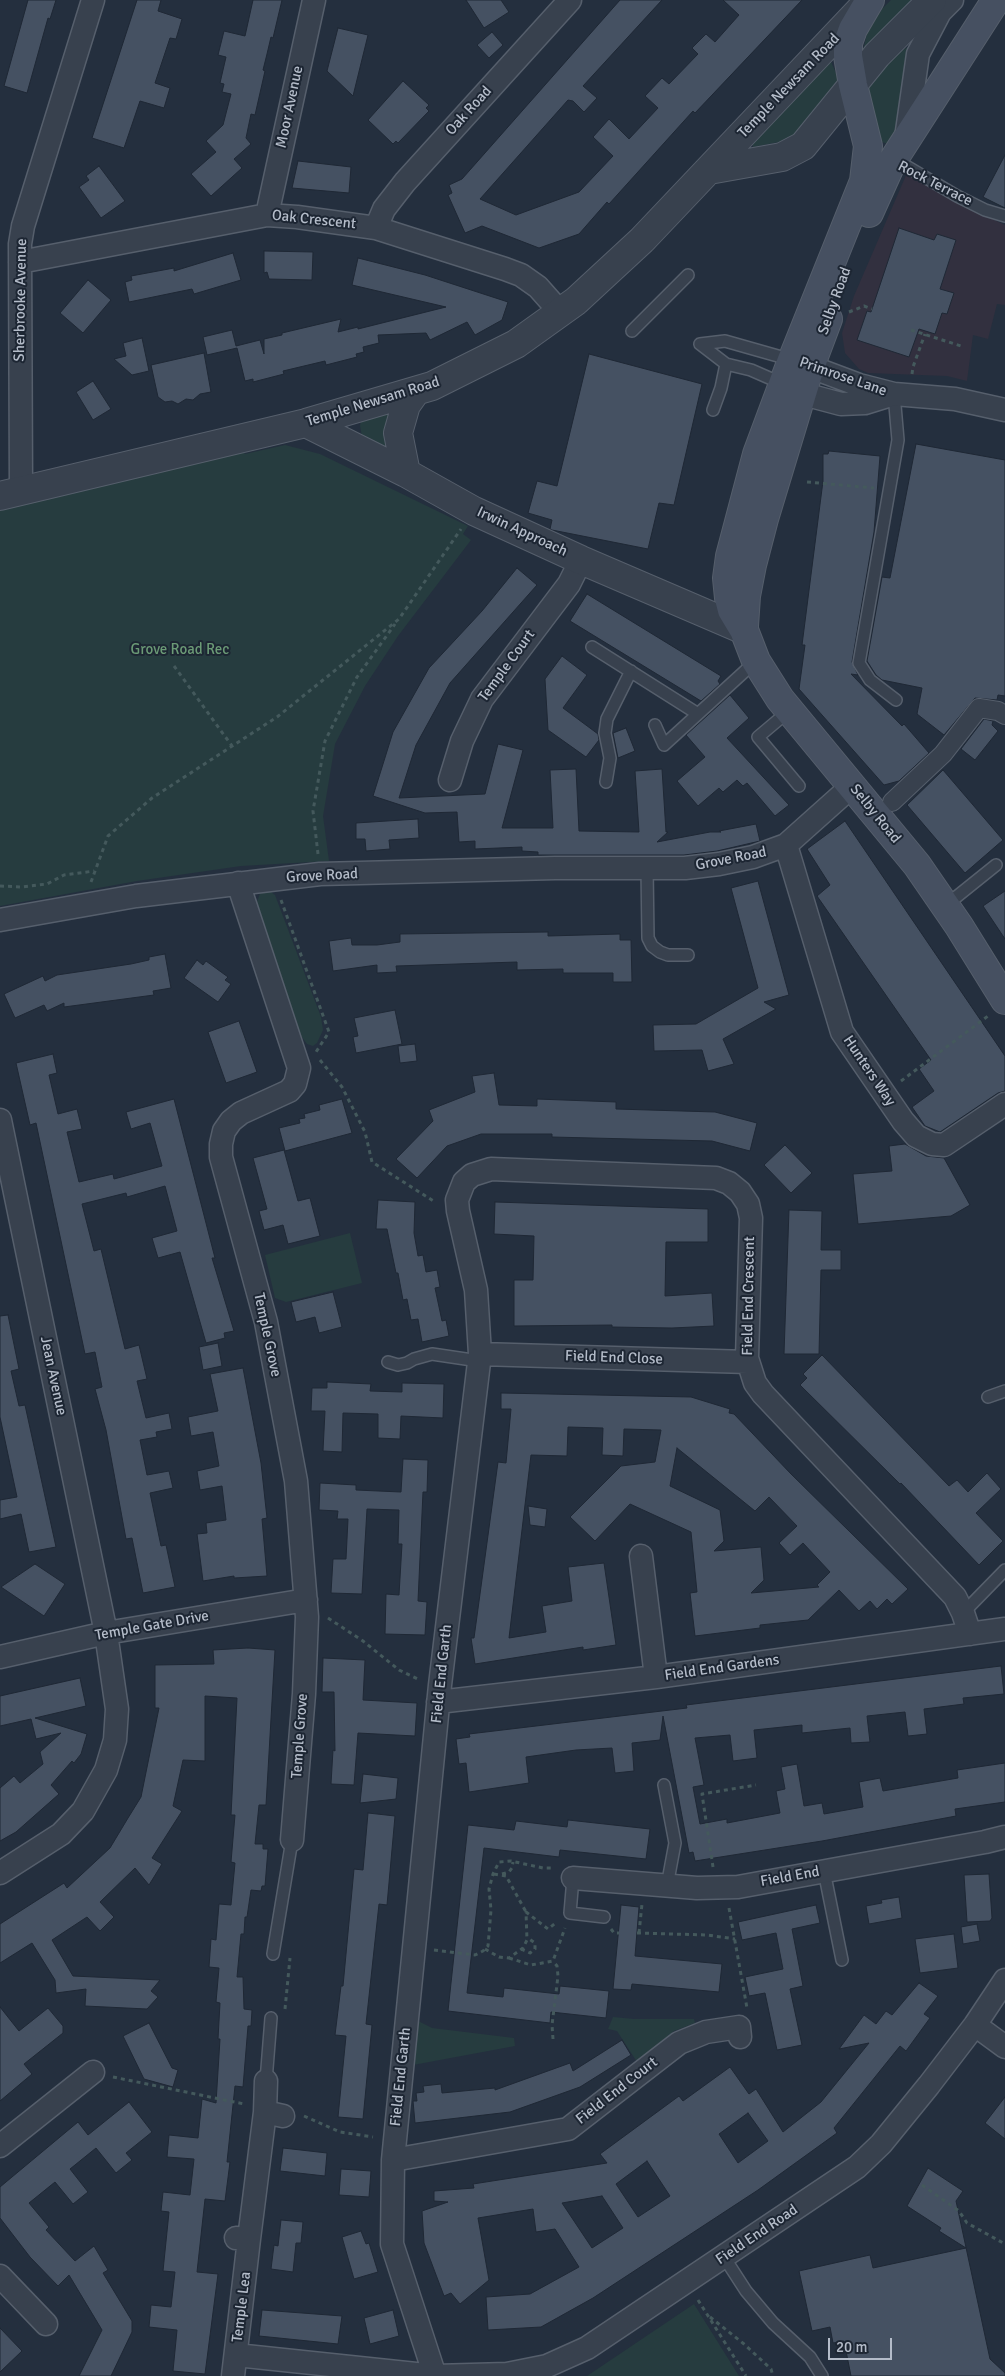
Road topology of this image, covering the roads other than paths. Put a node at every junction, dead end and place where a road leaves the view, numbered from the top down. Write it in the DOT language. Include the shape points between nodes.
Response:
graph roads {
  1 [pos="93,0"];
  2 [pos="314,0"];
  3 [pos="570,0"];
  4 [pos="952,0"];
  5 [pos="996,0"];
  6 [pos="869,1"];
  7 [pos="933,11"];
  8 [pos="853,85"];
  9 [pos="868,146"];
  10 [pos="899,152"];
  11 [pos="709,170"];
  12 [pos="267,215"];
  13 [pos="1005,216"];
  14 [pos="376,228"];
  15 [pos="20,262"];
  16 [pos="688,275"];
  17 [pos="561,313"];
  18 [pos="632,331"];
  19 [pos="726,364"];
  20 [pos="797,376"];
  21 [pos="416,391"];
  22 [pos="902,395"];
  23 [pos="714,410"];
  24 [pos="1005,410"];
  25 [pos="306,424"];
  26 [pos="406,473"];
  27 [pos="11,494"];
  28 [pos="581,560"];
  29 [pos="744,630"];
  30 [pos="592,647"];
  31 [pos="756,661"];
  32 [pos="631,671"];
  33 [pos="896,700"];
  34 [pos="790,710"];
  35 [pos="698,714"];
  36 [pos="1005,715"];
  37 [pos="655,725"];
  38 [pos="450,780"];
  39 [pos="606,782"];
  40 [pos="799,786"];
  41 [pos="852,786"];
  42 [pos="892,802"];
  43 [pos="786,845"];
  44 [pos="996,865"];
  45 [pos="647,868"];
  46 [pos="238,883"];
  47 [pos="945,906"];
  48 [pos="0,920"];
  49 [pos="688,955"];
  50 [pos="994,1004"];
  51 [pos="1005,1104"];
  52 [pos="0,1120"];
  53 [pos="458,1211"];
  54 [pos="479,1358"];
  55 [pos="388,1362"];
  56 [pos="748,1362"];
  57 [pos="1005,1391"];
  58 [pos="988,1397"];
  59 [pos="641,1556"];
  60 [pos="1005,1570"];
  61 [pos="306,1608"];
  62 [pos="966,1624"];
  63 [pos="1005,1629"];
  64 [pos="106,1633"];
  65 [pos="0,1657"];
  66 [pos="656,1677"];
  67 [pos="439,1694"];
  68 [pos="664,1785"];
  69 [pos="1005,1836"];
  70 [pos="292,1840"];
  71 [pos="0,1872"];
  72 [pos="824,1872"];
  73 [pos="573,1878"];
  74 [pos="667,1886"];
  75 [pos="604,1917"];
  76 [pos="273,1954"];
  77 [pos="842,1960"];
  78 [pos="1005,1980"];
  79 [pos="270,2018"];
  80 [pos="975,2025"];
  81 [pos="739,2032"];
  82 [pos="1005,2047"];
  83 [pos="93,2072"];
  84 [pos="266,2081"];
  85 [pos="0,2146"];
  86 [pos="394,2150"];
  87 [pos="724,2257"];
  88 [pos="0,2276"];
  89 [pos="46,2324"];
  90 [pos="235,2366"];
  91 [pos="324,2370"];
  92 [pos="396,2374"];
  93 [pos="435,2376"];
  94 [pos="822,2376"];
  1 -- 15 [label="street, Sherbrooke Avenue" via="24,226"];
  2 -- 12 [label="street, Moor Avenue"];
  3 -- 14 [label="street, Oak Road" via="406,182 384,209"];
  4 -- 7 [label="street" via="940,12"];
  5 -- 10 [label="main road, Selby Road"];
  6 -- 8 [label="main road, Selby Road" via="848,43"];
  6 -- 11 [label="street, Temple Newsam Road"];
  7 -- 8 [label="street" via="877,55"];
  7 -- 10 [label="street" via="918,54"];
  8 -- 9 [label="main road, Selby Road"];
  8 -- 11 [label="street, Temple Newsam Road" via="803,146 792,153"];
  9 -- 10 [label="street, Rock Terrace"];
  9 -- 20 [label="main road, Selby Road" via="864,181"];
  10 -- 13 [label="lane, Rock Terrace" via="906,166 957,196"];
  10 -- 20 [label="main road, Selby Road"];
  11 -- 17 [label="street, Temple Newsam Road" via="602,278"];
  12 -- 14 [label="street, Oak Crescent"];
  12 -- 15 [label="street, Oak Crescent"];
  14 -- 17 [label="street, Oak Crescent" via="521,275 538,287"];
  15 -- 27 [label="street, Sherbrooke Avenue"];
  16 -- 18 [label="lane"];
  17 -- 21 [label="street, Temple Newsam Road" via="516,344 470,369"];
  19 -- 20 [label="lane"];
  19 -- 20 [label="lane" via="700,344 725,341"];
  19 -- 23 [label="lane"];
  20 -- 22 [label="street, Primrose Lane"];
  20 -- 29 [label="main road, Selby Road" via="757,454 730,556 729,598"];
  21 -- 25 [label="street, Temple Newsam Road"];
  21 -- 26 [label="street" via="406,405 398,433"];
  22 -- 24 [label="street, Primrose Lane" via="955,399"];
  22 -- 33 [label="lane" via="898,440 859,663 870,680"];
  25 -- 26 [label="street, Irwin Approach"];
  25 -- 27 [label="street, Temple Newsam Road"];
  26 -- 28 [label="street, Irwin Approach" via="474,510"];
  28 -- 29 [label="street, Irwin Approach"];
  28 -- 38 [label="street, Temple Court" via="569,584 482,699 462,741"];
  29 -- 31 [label="main road, Selby Road"];
  30 -- 32 [label="lane"];
  31 -- 34 [label="main road, Selby Road"];
  31 -- 35 [label="lane"];
  32 -- 35 [label="lane"];
  32 -- 39 [label="lane" via="607,719 605,732 610,758"];
  34 -- 40 [label="lane" via="758,737"];
  34 -- 41 [label="main road, Selby Road"];
  35 -- 37 [label="lane" via="664,745"];
  36 -- 42 [label="street" via="979,708 943,754"];
  41 -- 43 [label="street, Grove Road"];
  41 -- 47 [label="main road, Selby Road" via="917,865"];
  43 -- 45 [label="street, Grove Road" via="762,855 719,864"];
  43 -- 51 [label="street, Hunters Way" via="842,1032 903,1121 916,1136 944,1145"];
  44 -- 47 [label="lane"];
  45 -- 46 [label="street, Grove Road" via="320,874"];
  45 -- 49 [label="lane" via="648,938 660,952"];
  46 -- 48 [label="street, Grove Road" via="83,904"];
  46 -- 61 [label="street, Temple Grove" via="299,1068 295,1084 289,1091 241,1113 231,1121 224,1132 221,1157 266,1322 294,1472"];
  47 -- 50 [label="main road, Selby Road"];
  52 -- 64 [label="street, Jean Avenue"];
  53 -- 54 [label="street, Field End Garth" via="476,1290"];
  53 -- 56 [label="street, Field End Crescent" via="457,1200 464,1182 472,1175 492,1169 716,1178 729,1183 748,1204 751,1218"];
  54 -- 55 [label="lane" via="432,1354 398,1365"];
  54 -- 56 [label="street, Field End Close"];
  54 -- 67 [label="street, Field End Garth"];
  56 -- 62 [label="street, Field End Crescent" via="755,1383 763,1394 955,1597"];
  57 -- 58 [label="lane"];
  59 -- 66 [label="street"];
  60 -- 62 [label="lane"];
  61 -- 64 [label="street, Temple Gate Drive"];
  61 -- 70 [label="street, Temple Grove" via="304,1694"];
  62 -- 63 [label="street, Field End Gardens"];
  62 -- 66 [label="street, Field End Gardens"];
  64 -- 65 [label="street, Temple Gate Drive"];
  64 -- 71 [label="street, Jean Avenue" via="117,1709 115,1740 106,1770 92,1798 73,1823"];
  66 -- 67 [label="street, Field End Gardens"];
  67 -- 86 [label="street, Field End Garth"];
  68 -- 74 [label="lane" via="675,1843"];
  69 -- 72 [label="street, Field End"];
  70 -- 76 [label="lane"];
  72 -- 74 [label="street, Field End" via="721,1888"];
  72 -- 77 [label="lane"];
  73 -- 74 [label="street, Field End"];
  73 -- 75 [label="lane" via="570,1913"];
  78 -- 80 [label="street, Field End Road"];
  79 -- 84 [label="lane"];
  80 -- 82 [label="street"];
  80 -- 87 [label="street, Field End Road" via="881,2144 857,2167"];
  81 -- 86 [label="street, Field End Court" via="706,2032 679,2042 568,2129"];
  83 -- 85 [label="street"];
  84 -- 90 [label="street, Temple Lea" via="274,2114 242,2238"];
  86 -- 93 [label="street" via="392,2244"];
  87 -- 93 [label="street, Field End Road" via="587,2348 547,2366 506,2374"];
  87 -- 94 [label="lane" via="773,2323 810,2357"];
  88 -- 89 [label="street"];
  90 -- 91 [label="street, Field End Road"];
  91 -- 92 [label="street, Field End Road"];
  92 -- 93 [label="street, Field End Road"];
}
